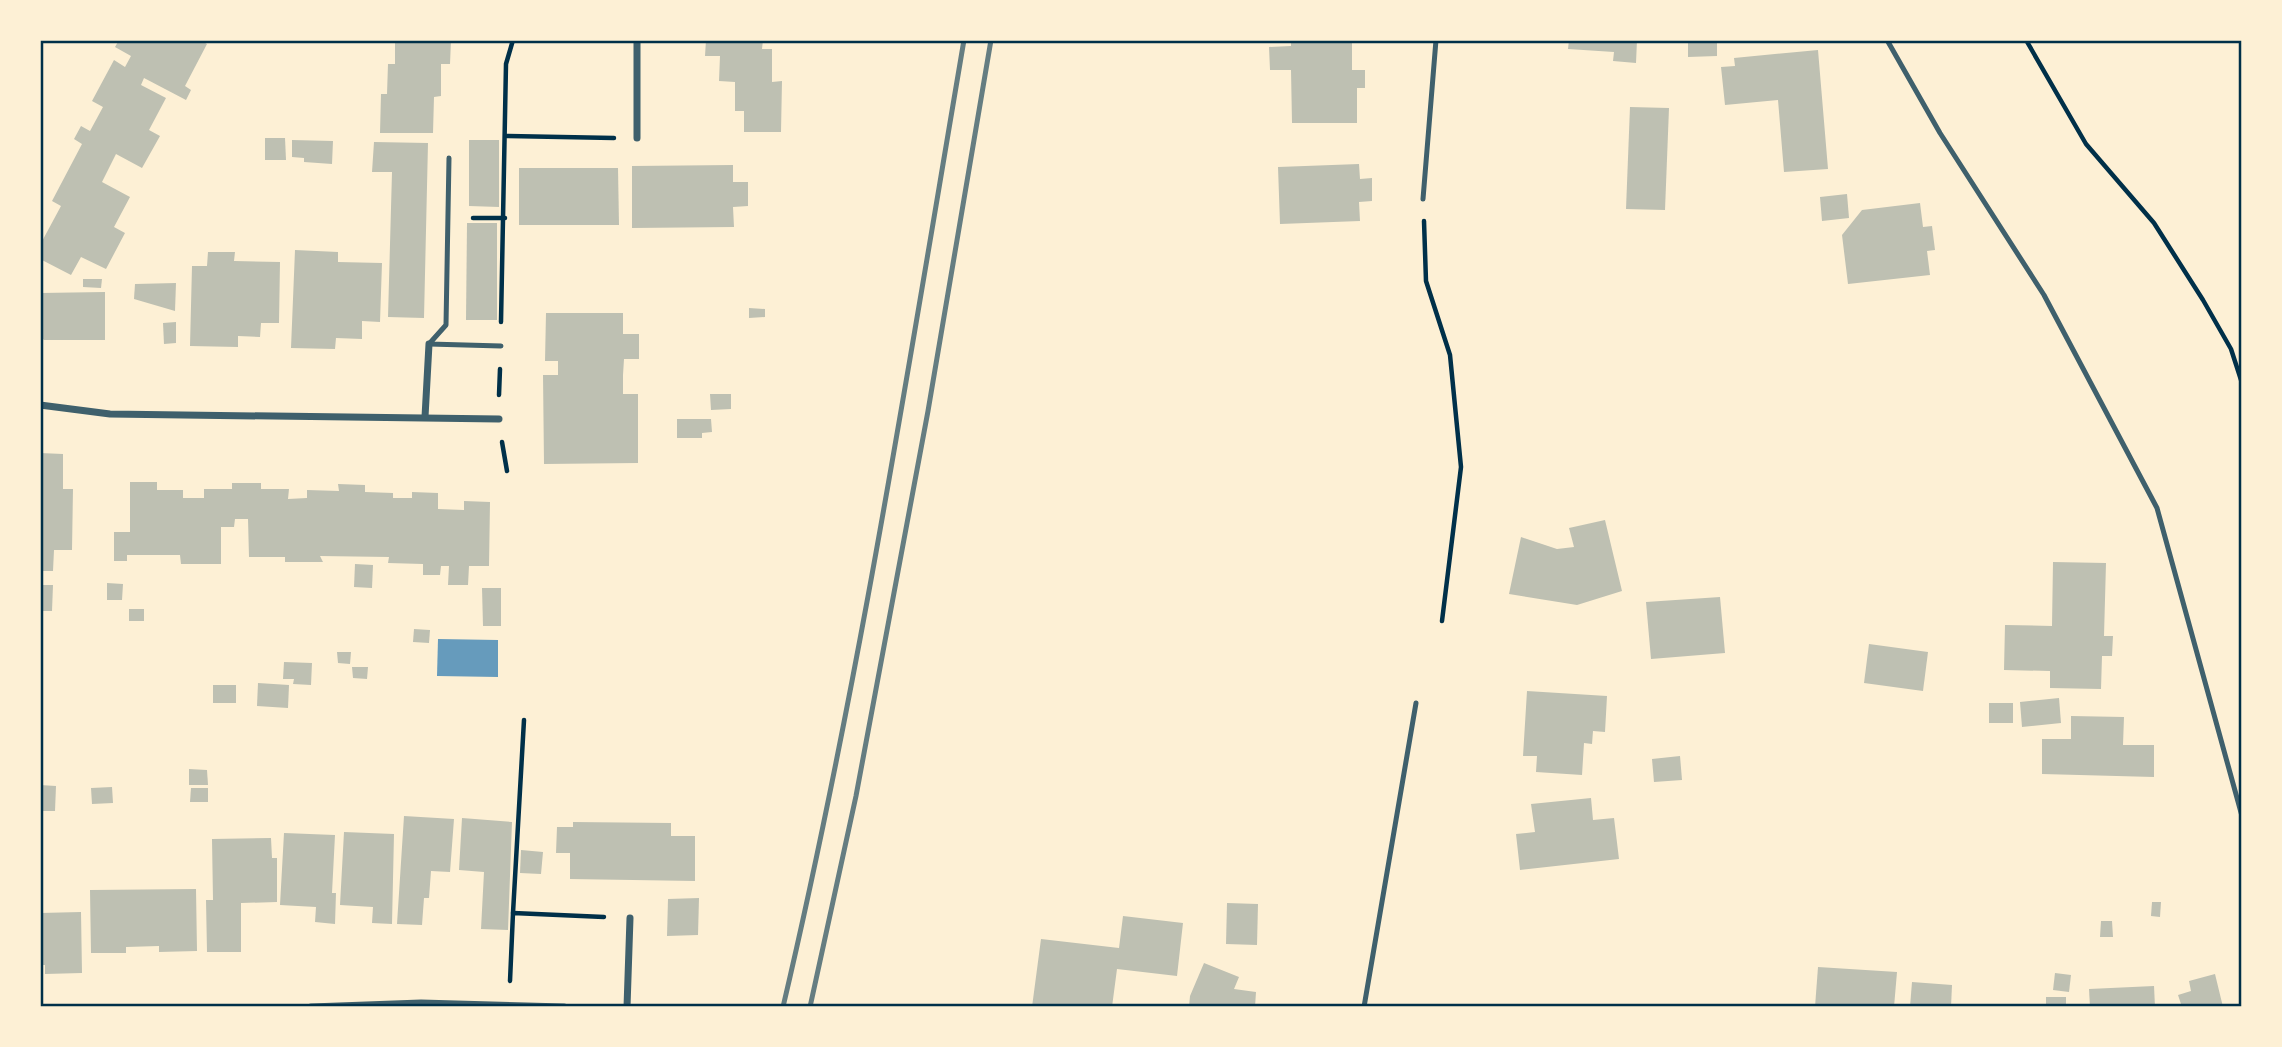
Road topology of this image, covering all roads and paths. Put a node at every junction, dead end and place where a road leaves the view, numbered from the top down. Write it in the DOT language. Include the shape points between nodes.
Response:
graph roads {
  1 [pos="513,40"];
  2 [pos="636,40"];
  3 [pos="1436,40"];
  4 [pos="1887,40"];
  5 [pos="2026,40"];
  6 [pos="506,136"];
  7 [pos="637,138"];
  8 [pos="449,158"];
  9 [pos="1423,199"];
  10 [pos="448,218"];
  11 [pos="505,218"];
  12 [pos="429,344"];
  13 [pos="501,345"];
  14 [pos="2242,383"];
  15 [pos="40,405"];
  16 [pos="425,417"];
  17 [pos="499,419"];
  18 [pos="1443,621"];
  19 [pos="1416,703"];
  20 [pos="524,720"];
  21 [pos="2242,817"];
  22 [pos="513,913"];
  23 [pos="630,918"];
  24 [pos="509,1003"];
  25 [pos="311,1007"];
  26 [pos="564,1007"];
  27 [pos="627,1007"];
  28 [pos="1364,1007"];
  1 -- 6 [label="path" via="506,64"];
  2 -- 7 [label="street"];
  3 -- 9 [label="lane"];
  4 -- 21 [label="lane" via="1940,133 2044,295 2157,508"];
  5 -- 14 [label="path" via="2086,144 2154,223 2203,300 2231,349"];
  6 -- 7 [label="path"];
  6 -- 11 [label="path"];
  8 -- 10 [label="lane"];
  9 -- 18 [label="path" via="1426,281 1450,355 1461,467"];
  10 -- 11 [label="path"];
  10 -- 12 [label="lane" via="446,325"];
  11 -- 13 [label="path"];
  12 -- 13 [label="lane"];
  12 -- 16 [label="street"];
  13 -- 17 [label="path"];
  15 -- 16 [label="street" via="110,414"];
  16 -- 17 [label="street"];
  19 -- 28 [label="lane"];
  20 -- 22 [label="path"];
  22 -- 23 [label="path"];
  22 -- 24 [label="path"];
  23 -- 27 [label="street"];
  24 -- 25 [label="street"];
  24 -- 26 [label="street"];
}
